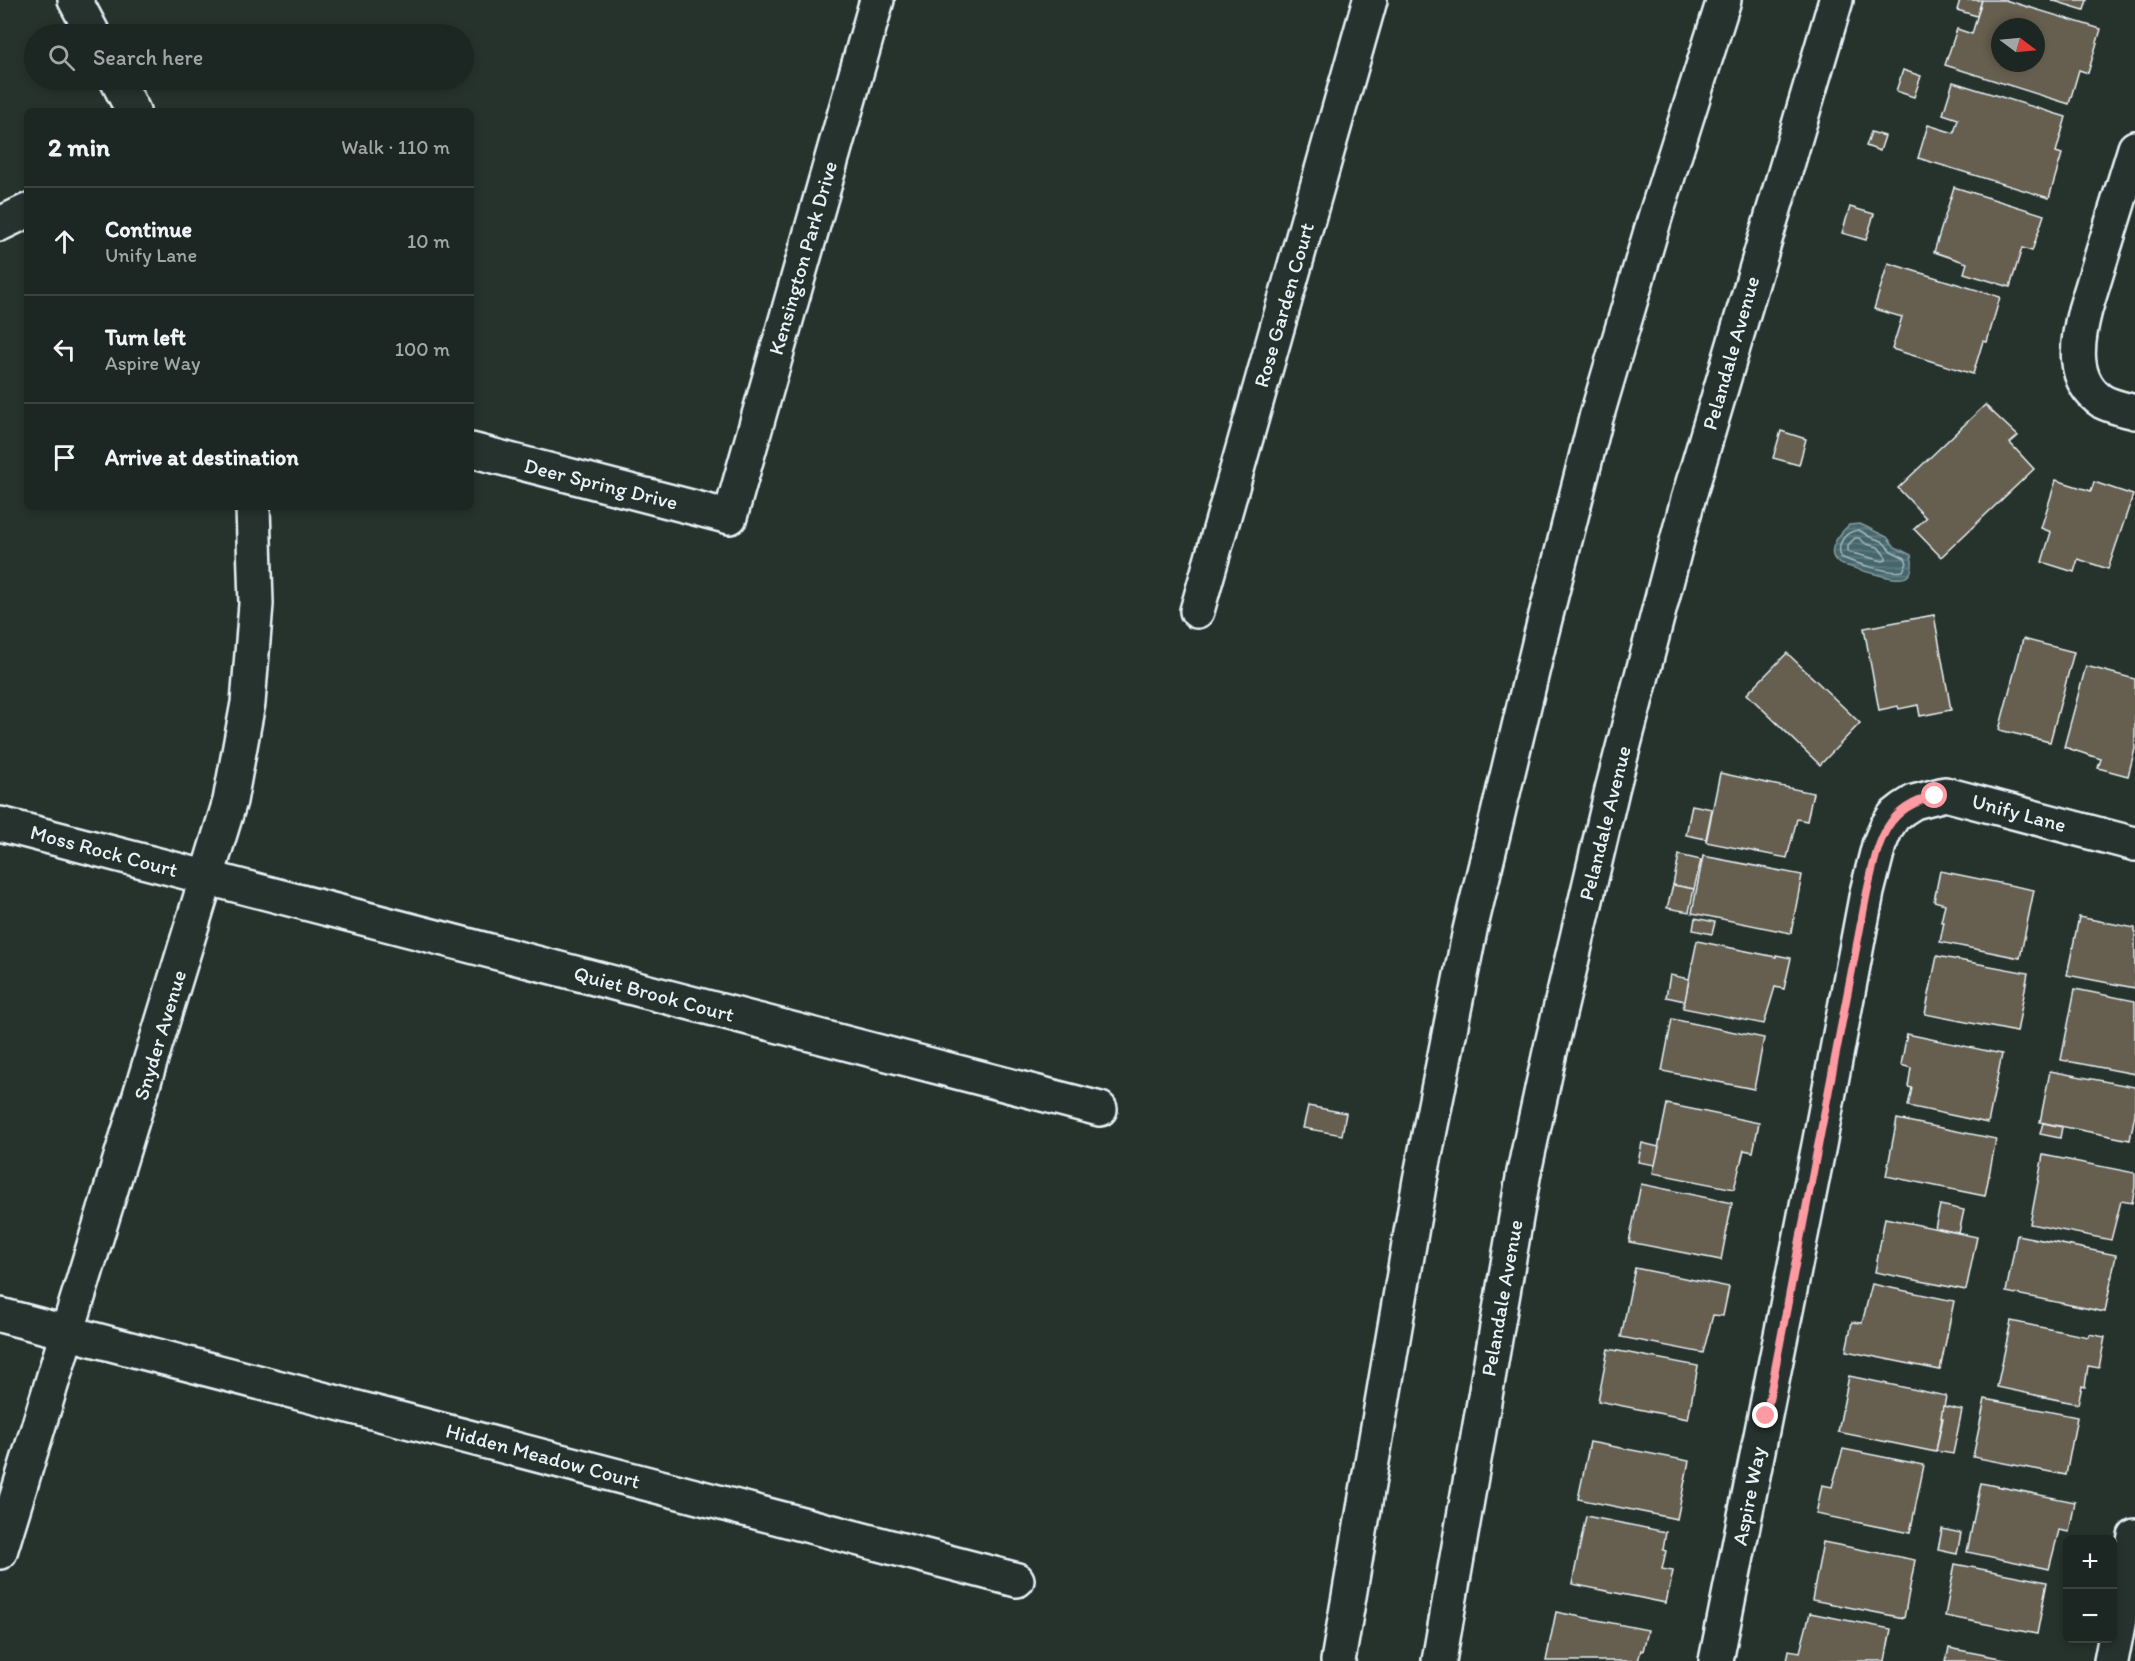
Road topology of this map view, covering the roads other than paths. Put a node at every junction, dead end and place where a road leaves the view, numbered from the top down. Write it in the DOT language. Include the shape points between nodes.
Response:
graph roads {
  1 [pos="75,0"];
  2 [pos="877,0"];
  3 [pos="1370,0"];
  4 [pos="1724,0"];
  5 [pos="1836,0"];
  6 [pos="88,24"];
  7 [pos="122,90"];
  8 [pos="131,108"];
  9 [pos="2135,148"];
  10 [pos="24,212"];
  11 [pos="0,224"];
  12 [pos="2135,412"];
  13 [pos="474,451"];
  14 [pos="253,510"];
  15 [pos="730,517"];
  16 [pos="1197,611"];
  17 [pos="1904,809"];
  18 [pos="0,824"];
  19 [pos="2135,844"];
  20 [pos="208,878"];
  21 [pos="1100,1109"];
  22 [pos="0,1315"];
  23 [pos="68,1333"];
  24 [pos="2135,1536"];
  25 [pos="0,1552"];
  26 [pos="1017,1580"];
  27 [pos="1338,1661"];
  28 [pos="1439,1661"];
  29 [pos="1716,1661"];
  30 [pos="2111,1661"];
  1 -- 6 [label="street"];
  2 -- 15 [label="street, Kensington Park Drive"];
  3 -- 16 [label="street, Rose Garden Court"];
  4 -- 27 [label="street" via="1596,418 1470,930 1420,1180"];
  5 -- 28 [label="street, Pelandale Avenue" via="1687,502 1612,790 1524,1172"];
  7 -- 8 [label="street"];
  9 -- 12 [label="street" via="2079,331 2078,358 2082,378 2096,396"];
  10 -- 11 [label="street"];
  13 -- 15 [label="street, Deer Spring Drive"];
  14 -- 20 [label="street, Snyder Avenue" via="256,604 248,703 230,801"];
  17 -- 19 [label="street, Unify Lane" via="1914,801 1951,795"];
  17 -- 29 [label="street, Aspire Way" via="1886,828 1867,892"];
  18 -- 20 [label="street, Moss Rock Court"];
  20 -- 21 [label="street, Quiet Brook Court"];
  20 -- 23 [label="street, Snyder Avenue"];
  22 -- 23 [label="street, Hidden Meadow Court"];
  23 -- 25 [label="street, Snyder Avenue"];
  23 -- 26 [label="street, Hidden Meadow Court"];
  24 -- 30 [label="street"];
}
